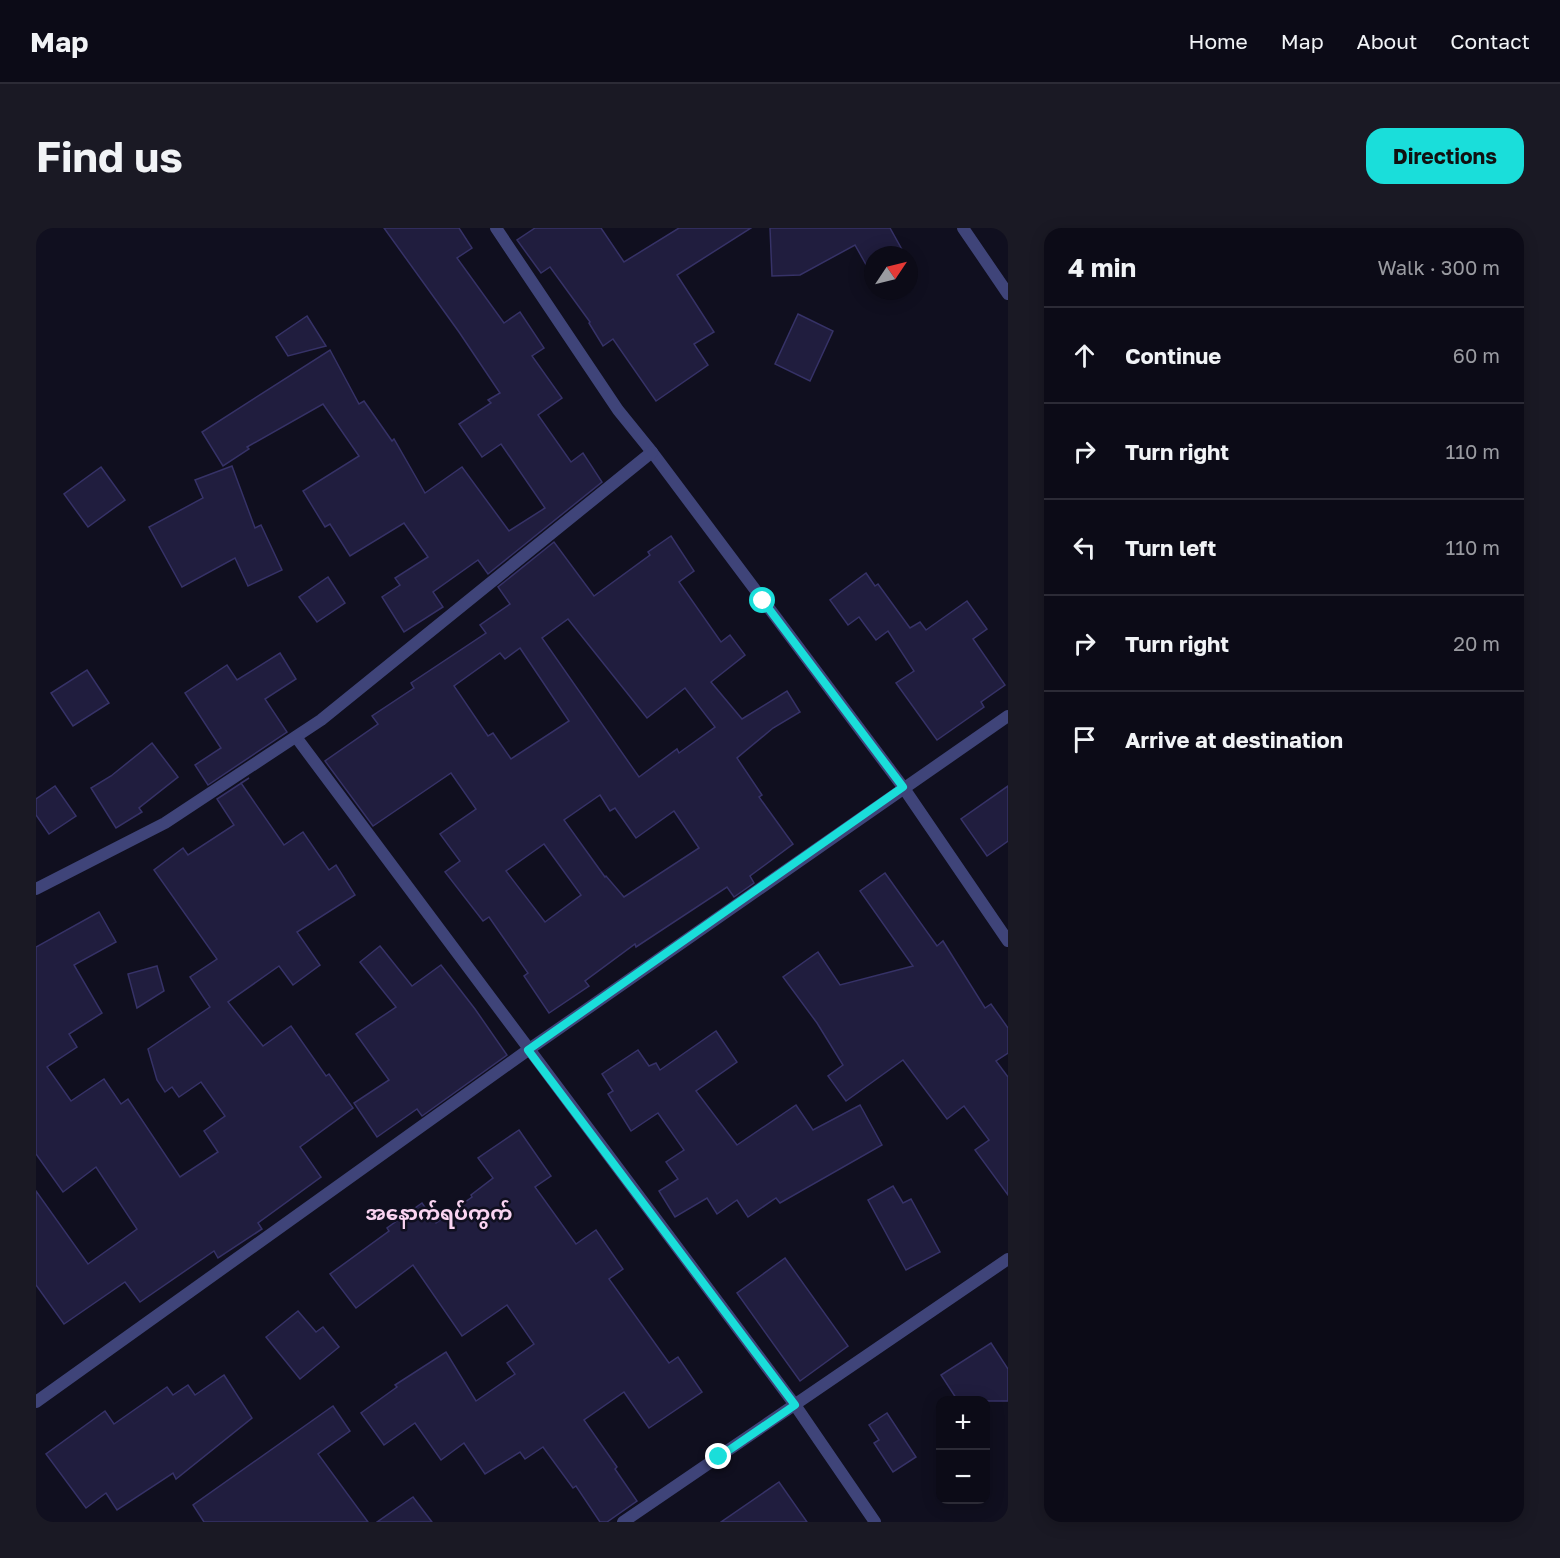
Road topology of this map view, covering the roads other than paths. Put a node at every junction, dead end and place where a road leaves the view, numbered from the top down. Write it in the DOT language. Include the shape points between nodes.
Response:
graph roads {
  1 [pos="496,228"];
  2 [pos="963,228"];
  3 [pos="1008,294"];
  4 [pos="652,452"];
  5 [pos="1008,716"];
  6 [pos="296,736"];
  7 [pos="903,787"];
  8 [pos="36,889"];
  9 [pos="1008,941"];
  10 [pos="528,1050"];
  11 [pos="1008,1259"];
  12 [pos="36,1402"];
  13 [pos="795,1405"];
  14 [pos="623,1522"];
  15 [pos="875,1522"];
  1 -- 4 [label="street" via="618,410"];
  2 -- 3 [label="street"];
  4 -- 6 [label="street" via="321,720"];
  4 -- 7 [label="street"];
  5 -- 7 [label="street"];
  6 -- 8 [label="street" via="165,823"];
  6 -- 10 [label="street"];
  7 -- 9 [label="street"];
  7 -- 10 [label="street"];
  10 -- 12 [label="street"];
  10 -- 13 [label="street"];
  11 -- 13 [label="street"];
  13 -- 14 [label="street"];
  13 -- 15 [label="street"];
}
